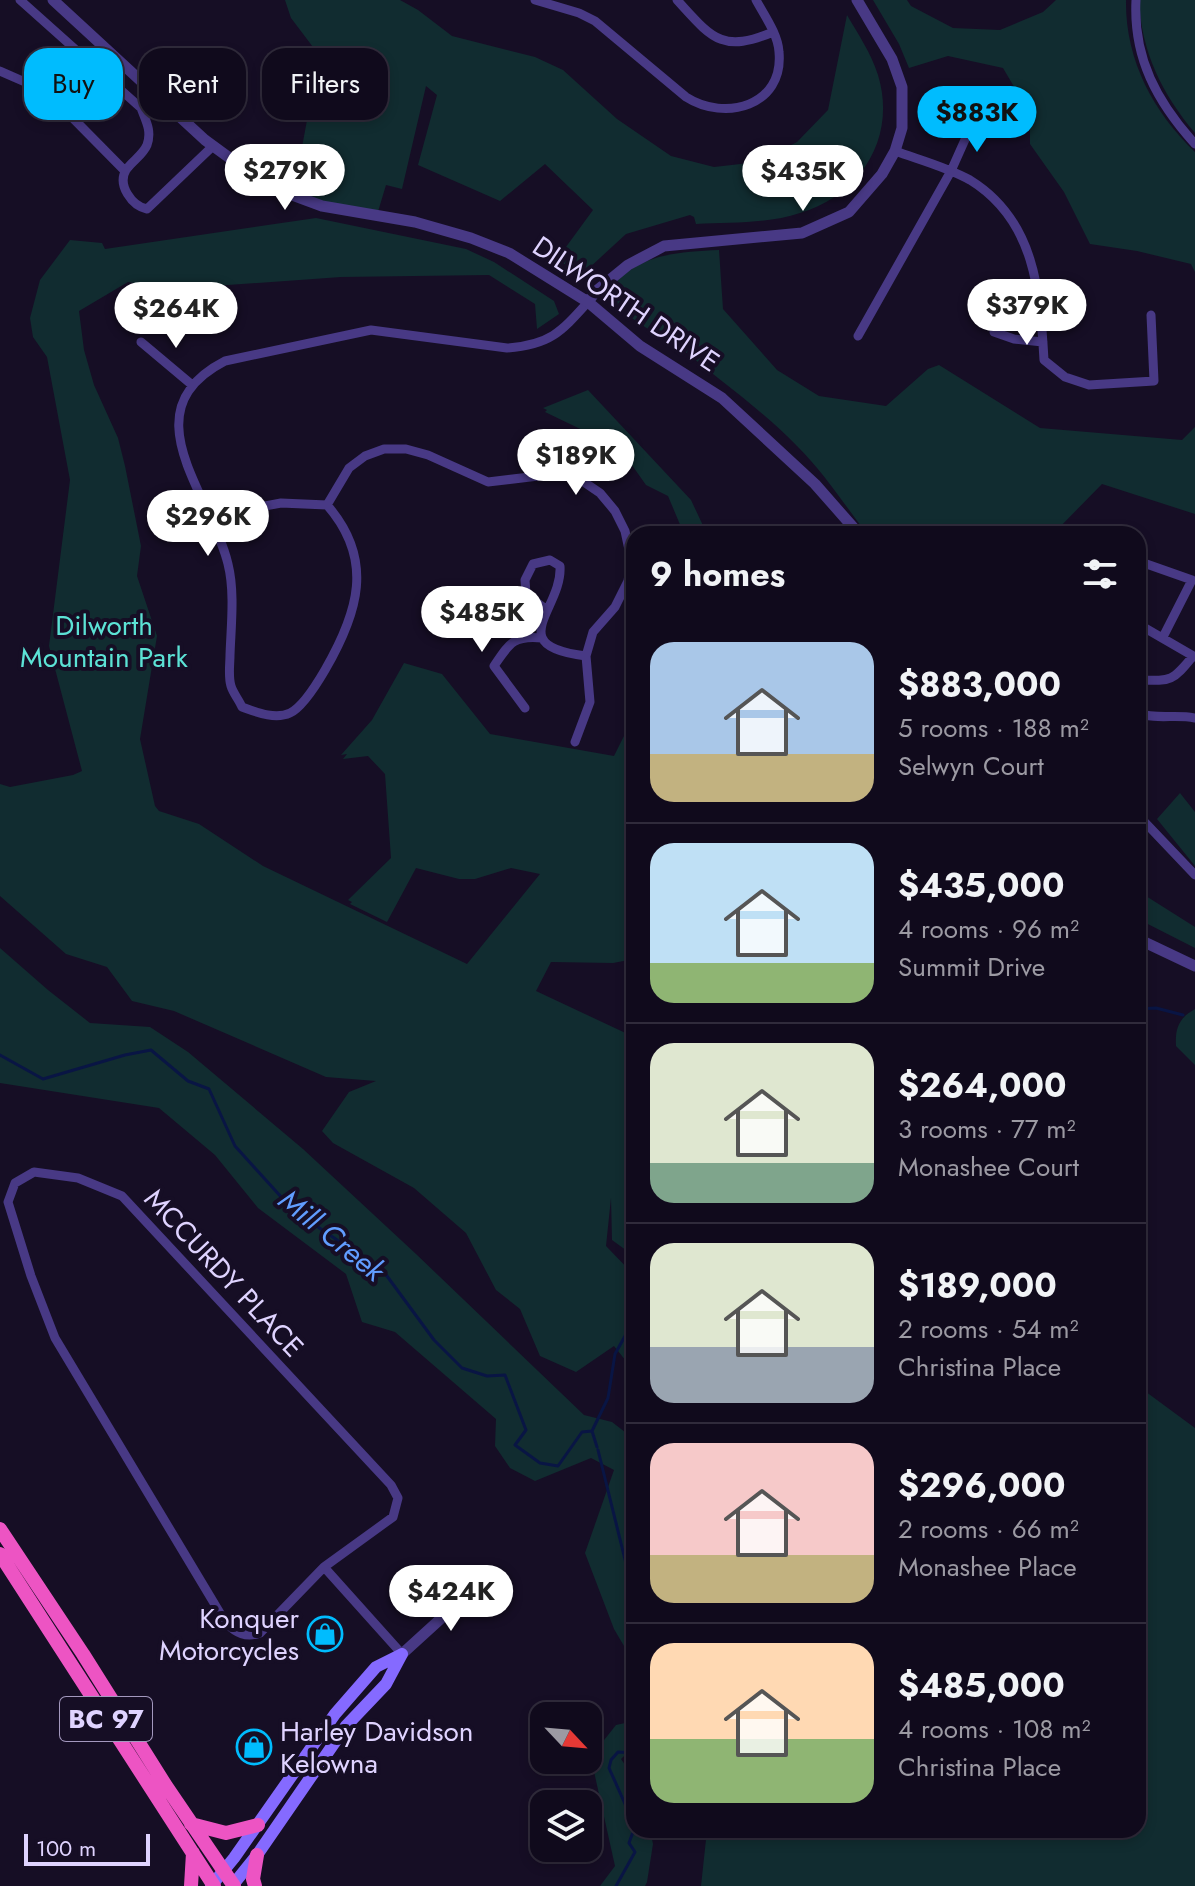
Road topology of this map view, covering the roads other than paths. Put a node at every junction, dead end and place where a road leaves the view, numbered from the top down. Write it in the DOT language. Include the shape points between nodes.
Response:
graph roads {
  1 [pos="20,0"];
  2 [pos="53,0"];
  3 [pos="535,0"];
  4 [pos="677,0"];
  5 [pos="756,0"];
  6 [pos="857,0"];
  7 [pos="1136,0"];
  8 [pos="773,32"];
  9 [pos="0,71"];
  10 [pos="972,124"];
  11 [pos="1195,144"];
  12 [pos="213,146"];
  13 [pos="895,151"];
  14 [pos="125,171"];
  15 [pos="951,171"];
  16 [pos="588,302"];
  17 [pos="1151,315"];
  18 [pos="994,332"];
  19 [pos="858,336"];
  20 [pos="141,342"];
  21 [pos="1043,342"];
  22 [pos="191,384"];
  23 [pos="327,505"];
  24 [pos="211,520"];
  25 [pos="852,526"];
  26 [pos="626,536"];
  27 [pos="1146,564"];
  28 [pos="1194,581"];
  29 [pos="626,585"];
  30 [pos="547,610"];
  31 [pos="1146,628"];
  32 [pos="1163,637"];
  33 [pos="542,638"];
  34 [pos="586,656"];
  35 [pos="1194,656"];
  36 [pos="1146,680"];
  37 [pos="525,708"];
  38 [pos="1146,716"];
  39 [pos="1195,718"];
  40 [pos="575,742"];
  41 [pos="1146,823"];
  42 [pos="1195,875"];
  43 [pos="1146,943"];
  44 [pos="1195,966"];
  45 [pos="0,1529"];
  46 [pos="0,1554"];
  47 [pos="324,1567"];
  48 [pos="489,1586"];
  49 [pos="402,1654"];
  50 [pos="191,1824"];
  51 [pos="258,1825"];
  52 [pos="193,1853"];
  53 [pos="257,1855"];
  54 [pos="225,1870"];
  55 [pos="212,1885"];
  56 [pos="191,1886"];
  57 [pos="233,1886"];
  58 [pos="255,1886"];
  1 -- 14 [label="street" via="141,108 150,129 146,146"];
  2 -- 12 [label="street, DILWORTH DRIVE"];
  3 -- 8 [label="street" via="595,21 686,97 716,110 754,104 770,87 778,68"];
  4 -- 8 [label="street" via="709,34 724,41 739,44"];
  5 -- 8 [label="street"];
  6 -- 13 [label="street" via="902,87 902,128"];
  7 -- 11 [label="street" via="1137,40 1145,66 1170,113"];
  9 -- 14 [label="street" via="53,98"];
  10 -- 15 [label="street"];
  12 -- 14 [label="street" via="147,209 129,197"];
  12 -- 16 [label="street, DILWORTH DRIVE" via="287,195 471,238 509,253"];
  13 -- 15 [label="street"];
  13 -- 16 [label="street" via="849,212 802,233 664,246 628,265"];
  15 -- 19 [label="street"];
  15 -- 21 [label="street" via="993,197 1024,241 1035,269"];
  16 -- 22 [label="street" via="549,341 528,347 371,330 225,361"];
  16 -- 25 [label="street, DILWORTH DRIVE" via="640,346 722,398"];
  17 -- 21 [label="street" via="1154,381 1089,385 1065,377 1044,360"];
  18 -- 21 [label="street"];
  20 -- 22 [label="street"];
  22 -- 24 [label="street" via="180,408 179,442"];
  23 -- 24 [label="street" via="281,503"];
  23 -- 24 [label="street" via="357,566 353,615 313,689 290,713 266,716 242,707 230,684 228,564"];
  23 -- 26 [label="street" via="349,468 365,456 406,449 488,482 563,473 578,478 615,511"];
  27 -- 28 [label="street"];
  28 -- 32 [label="street"];
  29 -- 34 [label="street" via="593,632"];
  30 -- 30 [label="street" via="561,580 560,566 550,560 533,564 525,580 526,594"];
  30 -- 33 [label="street" via="539,626"];
  31 -- 32 [label="street"];
  32 -- 35 [label="street"];
  33 -- 34 [label="street" via="569,654"];
  33 -- 37 [label="street" via="522,636 494,666"];
  34 -- 40 [label="street" via="590,702"];
  35 -- 36 [label="street" via="1167,681"];
  38 -- 39 [label="street"];
  41 -- 42 [label="street"];
  43 -- 44 [label="street"];
  45 -- 50 [label="highway, BC 97"];
  46 -- 52 [label="highway, BC 97"];
  47 -- 47 [label="street, MCCURDY PLACE" via="393,1517 398,1498 391,1485 122,1196 78,1178 34,1172 15,1183 8,1202 55,1338 226,1623 241,1634 260,1633"];
  47 -- 49 [label="street"];
  48 -- 49 [label="street" via="469,1593"];
  49 -- 51 [label="main road" via="376,1667 335,1714"];
  49 -- 53 [label="main road" via="386,1684 346,1726"];
  50 -- 51 [label="highway" via="226,1833"];
  50 -- 54 [label="highway, BC 97"];
  51 -- 54 [label="main road"];
  52 -- 55 [label="highway, BC 97"];
  52 -- 56 [label="highway"];
  53 -- 57 [label="main road"];
  53 -- 58 [label="highway"];
  54 -- 55 [label="main road"];
  54 -- 57 [label="highway, BC 97"];
}
